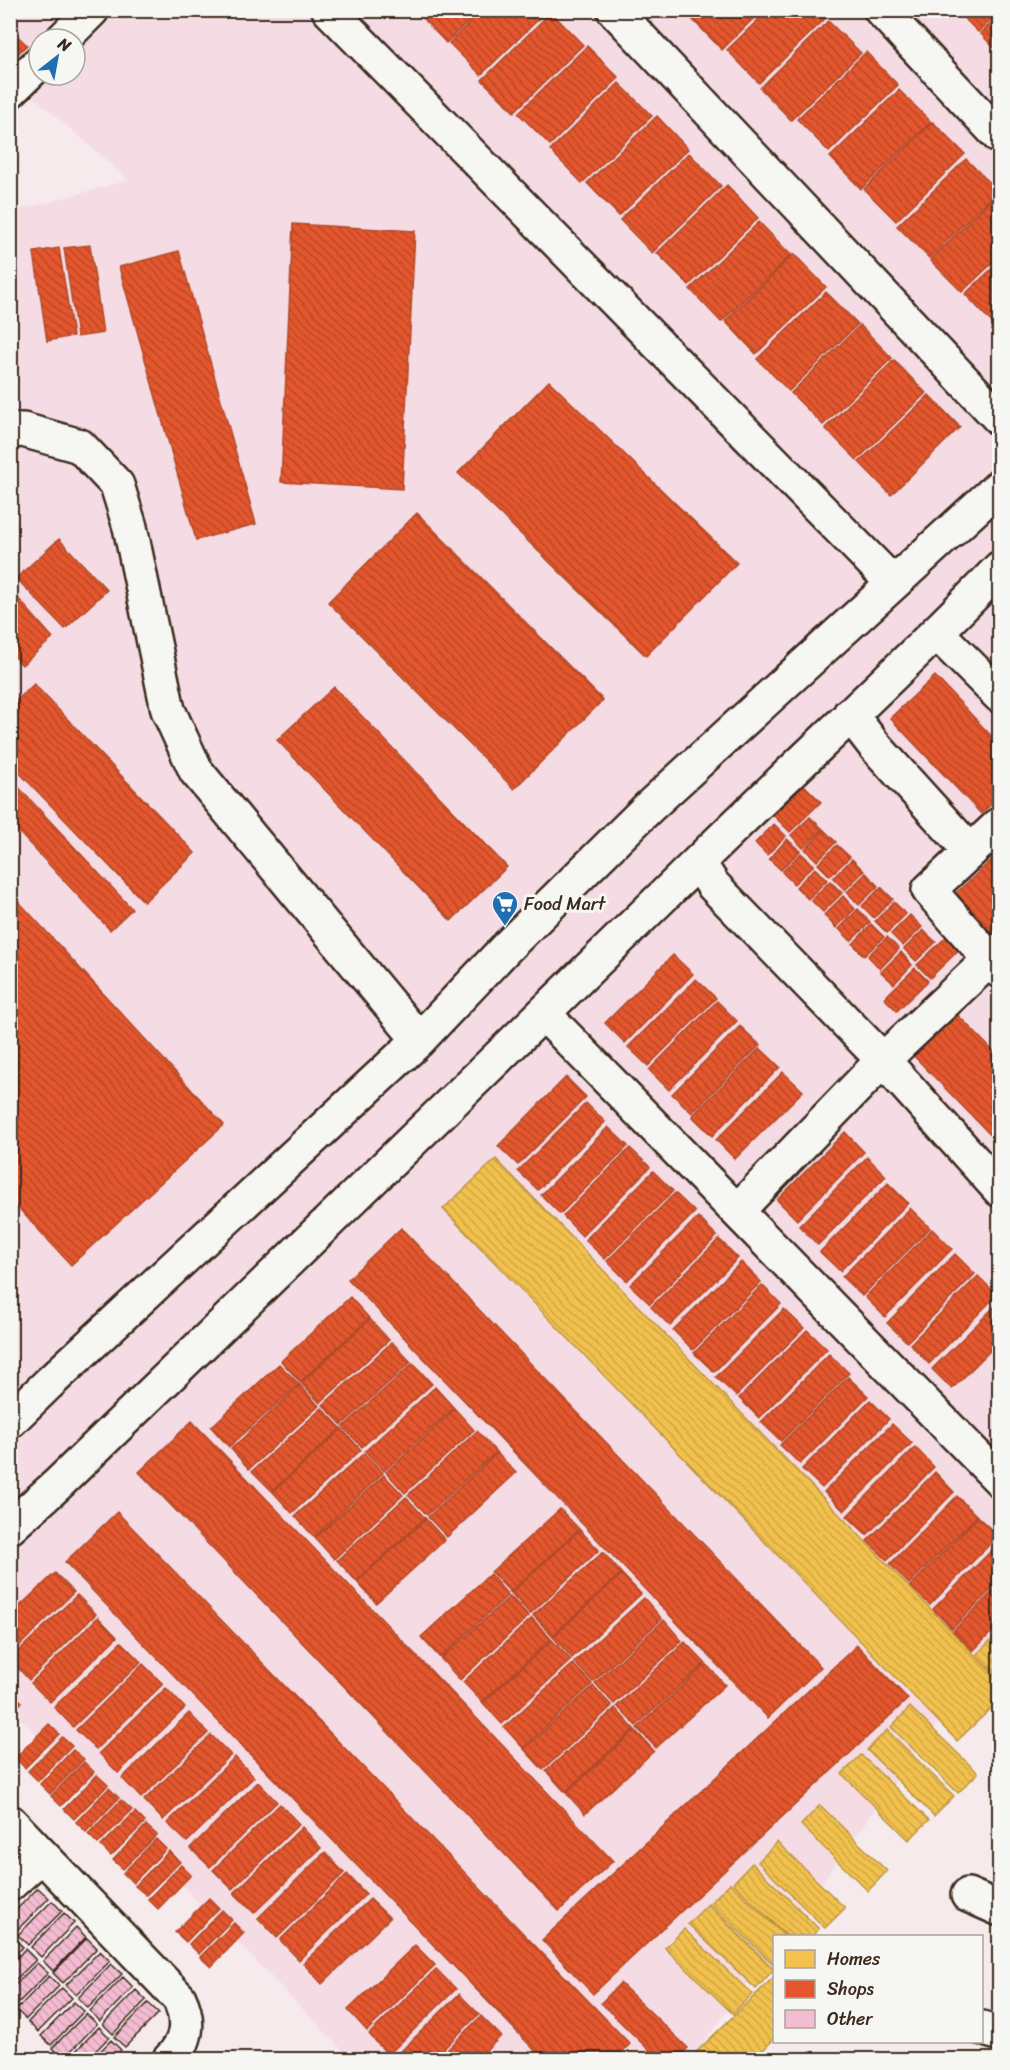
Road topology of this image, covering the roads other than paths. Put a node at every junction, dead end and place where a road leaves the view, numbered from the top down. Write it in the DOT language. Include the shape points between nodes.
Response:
graph roads {
  1 [pos="92,10"];
  2 [pos="329,10"];
  3 [pos="615,10"];
  4 [pos="880,10"];
  5 [pos="75,27"];
  6 [pos="27,75"];
  7 [pos="10,91"];
  8 [pos="999,137"];
  9 [pos="999,419"];
  10 [pos="10,431"];
  11 [pos="999,486"];
  12 [pos="999,568"];
  13 [pos="893,583"];
  14 [pos="937,633"];
  15 [pos="999,696"];
  16 [pos="850,714"];
  17 [pos="999,824"];
  18 [pos="970,851"];
  19 [pos="698,862"];
  20 [pos="996,960"];
  21 [pos="544,1014"];
  22 [pos="419,1040"];
  23 [pos="883,1060"];
  24 [pos="999,1190"];
  25 [pos="737,1211"];
  26 [pos="10,1421"];
  27 [pos="999,1480"];
  28 [pos="10,1527"];
  29 [pos="10,1822"];
  30 [pos="42,1855"];
  31 [pos="10,1884"];
  32 [pos="968,1895"];
  33 [pos="999,1909"];
  34 [pos="983,2029"];
  35 [pos="999,2034"];
  36 [pos="169,2060"];
  1 -- 5 [label="street"];
  2 -- 13 [label="street"];
  3 -- 9 [label="street"];
  4 -- 8 [label="street"];
  6 -- 7 [label="street"];
  10 -- 22 [label="street" via="22,430 80,446 117,485 130,527 168,710 196,771"];
  11 -- 13 [label="street"];
  12 -- 14 [label="street"];
  13 -- 22 [label="street" via="649,807"];
  14 -- 15 [label="street"];
  14 -- 16 [label="street"];
  16 -- 18 [label="street"];
  16 -- 19 [label="street"];
  17 -- 18 [label="street"];
  18 -- 20 [label="street" via="929,891"];
  19 -- 21 [label="street"];
  19 -- 23 [label="street" via="713,885"];
  20 -- 23 [label="street"];
  21 -- 25 [label="street"];
  21 -- 28 [label="street"];
  22 -- 26 [label="street"];
  23 -- 24 [label="street"];
  23 -- 25 [label="street"];
  25 -- 27 [label="street"];
  29 -- 30 [label="street"];
  30 -- 31 [label="street"];
  30 -- 36 [label="street" via="179,1998 185,2011 186,2031 178,2051"];
  32 -- 33 [label="street"];
  34 -- 35 [label="street"];
}
